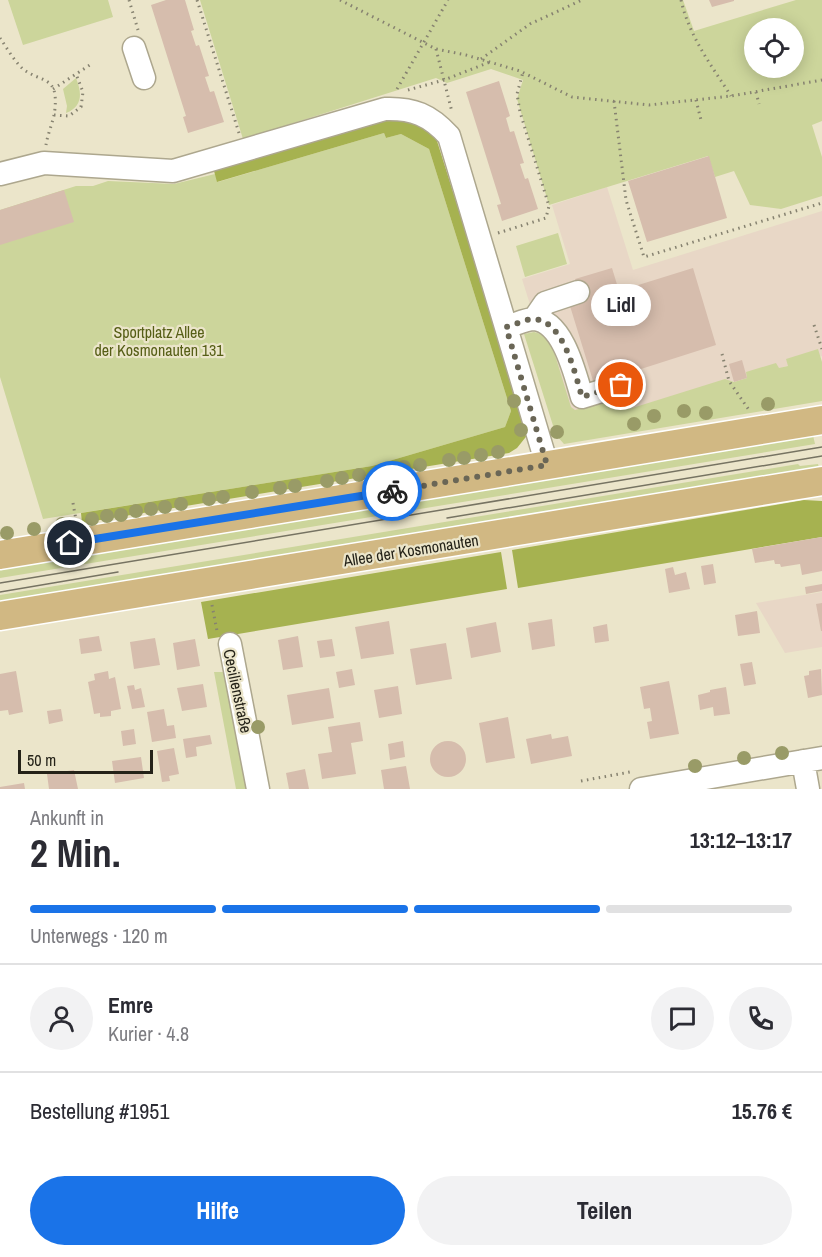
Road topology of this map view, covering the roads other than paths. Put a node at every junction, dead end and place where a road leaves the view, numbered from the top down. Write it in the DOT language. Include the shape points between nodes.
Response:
graph roads {
  1 [pos="136,40"];
  2 [pos="144,78"];
  3 [pos="0,174"];
  4 [pos="578,292"];
  5 [pos="534,319"];
  6 [pos="506,327"];
  7 [pos="621,385"];
  8 [pos="822,420"];
  9 [pos="547,465"];
  10 [pos="822,482"];
  11 [pos="0,555"];
  12 [pos="0,616"];
  13 [pos="230,644"];
  14 [pos="812,760"];
  15 [pos="258,789"];
  16 [pos="641,789"];
  17 [pos="808,789"];
  1 -- 2 [label="street"];
  3 -- 6 [label="street" via="44,163 172,171 385,109 418,113 436,122 448,136"];
  4 -- 5 [label="street" via="545,303"];
  5 -- 6 [label="street"];
  5 -- 7 [label="street" via="551,326 564,345 582,397"];
  6 -- 9 [label="street"];
  8 -- 9 [label="main road"];
  9 -- 11 [label="main road"];
  10 -- 12 [label="main road, Allee der Kosmonauten"];
  13 -- 15 [label="street, Cecilienstraße"];
  14 -- 16 [label="street"];
  14 -- 17 [label="street"];
}
